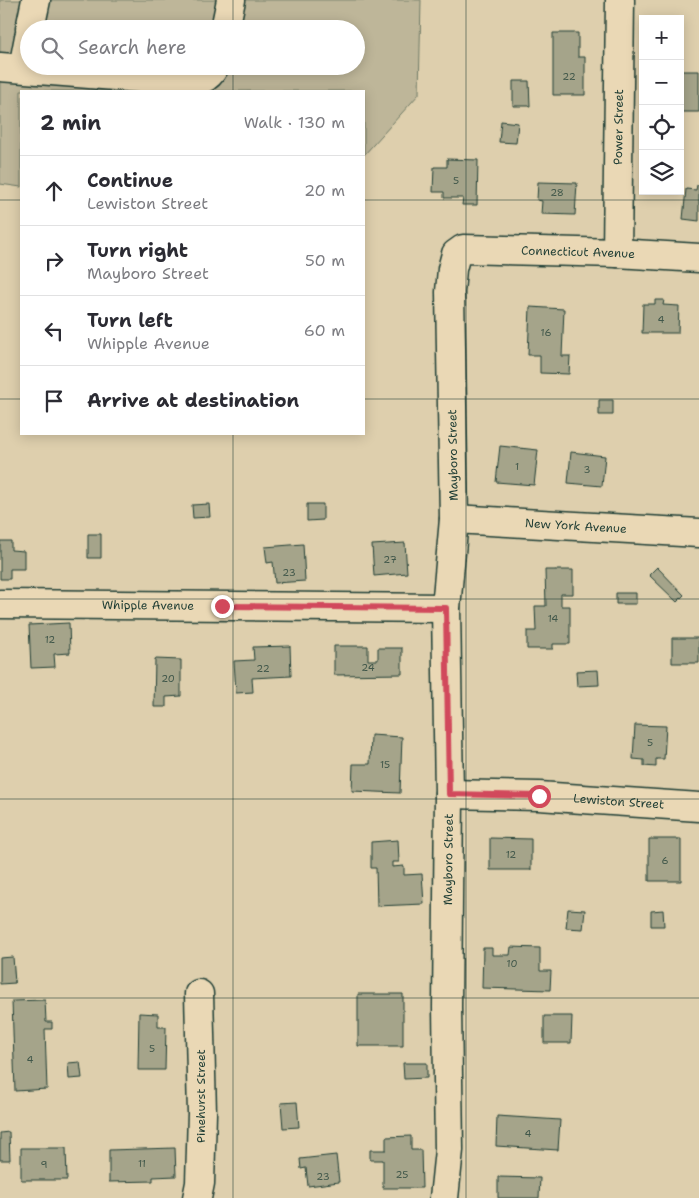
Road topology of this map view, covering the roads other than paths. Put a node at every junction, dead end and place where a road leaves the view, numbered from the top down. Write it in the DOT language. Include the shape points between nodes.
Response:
graph roads {
  1 [pos="36,0"];
  2 [pos="231,0"];
  3 [pos="620,0"];
  4 [pos="32,20"];
  5 [pos="227,20"];
  6 [pos="20,52"];
  7 [pos="11,68"];
  8 [pos="102,75"];
  9 [pos="211,75"];
  10 [pos="458,252"];
  11 [pos="617,252"];
  12 [pos="699,258"];
  13 [pos="454,518"];
  14 [pos="699,532"];
  15 [pos="0,604"];
  16 [pos="446,608"];
  17 [pos="449,794"];
  18 [pos="699,807"];
  19 [pos="199,994"];
  20 [pos="197,1198"];
  21 [pos="444,1198"];
  1 -- 4 [label="street"];
  2 -- 5 [label="street"];
  3 -- 11 [label="street, Power Street"];
  6 -- 7 [label="street"];
  8 -- 9 [label="street" via="180,81 201,80"];
  10 -- 11 [label="street, Connecticut Avenue" via="463,249"];
  10 -- 13 [label="street, Mayboro Street" via="452,269 450,292"];
  11 -- 12 [label="street, Connecticut Avenue"];
  13 -- 14 [label="street, New York Avenue"];
  13 -- 16 [label="street, Mayboro Street"];
  15 -- 16 [label="street, Whipple Avenue"];
  16 -- 17 [label="street, Mayboro Street"];
  17 -- 18 [label="street, Lewiston Street" via="539,796"];
  17 -- 21 [label="street, Mayboro Street" via="449,1150"];
  19 -- 20 [label="street, Pinehurst Street" via="202,1113"];
}
